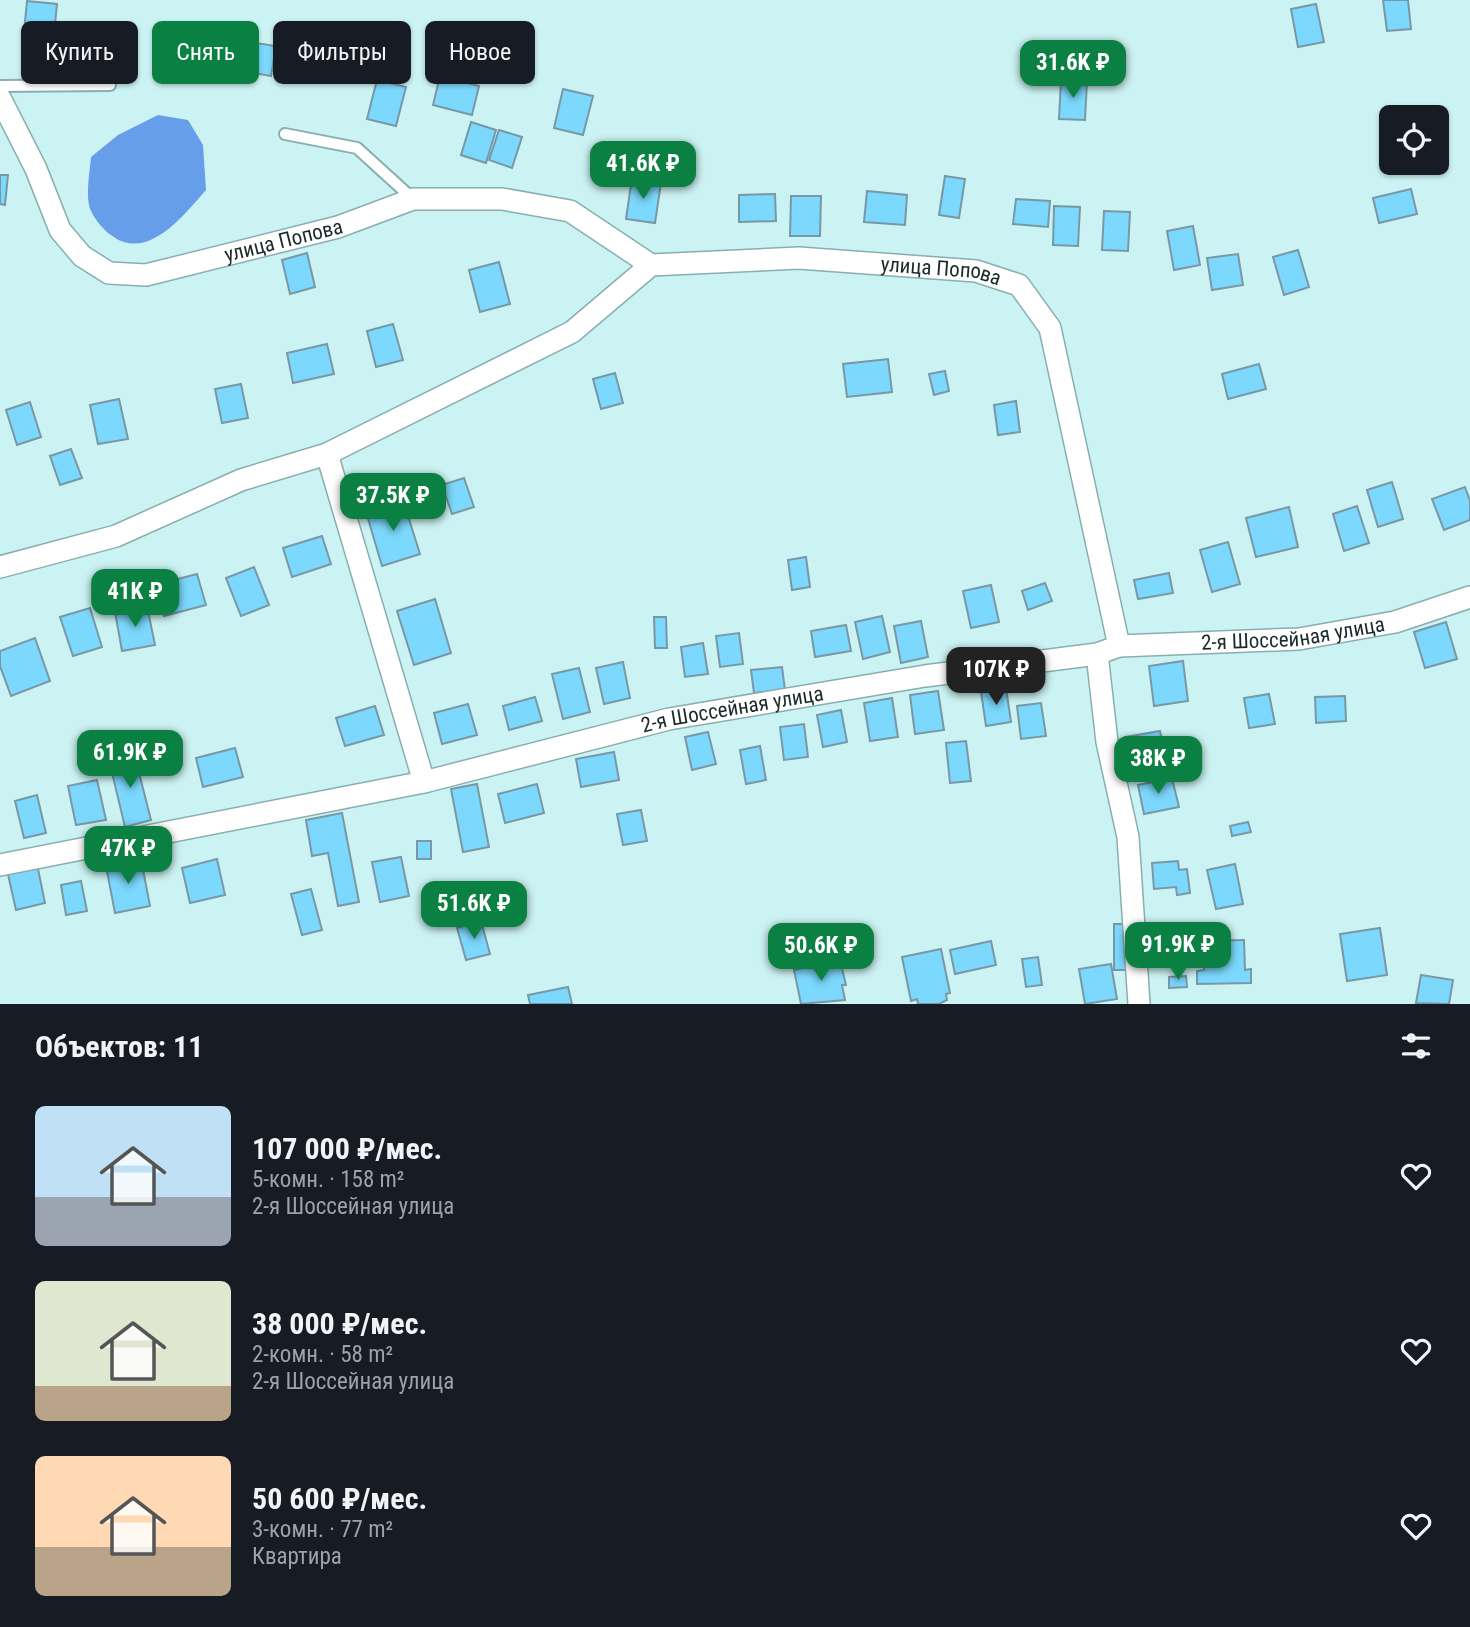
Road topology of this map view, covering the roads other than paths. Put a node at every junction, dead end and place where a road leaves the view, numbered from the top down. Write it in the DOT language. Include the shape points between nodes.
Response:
graph roads {
  1 [pos="110,85"];
  2 [pos="0,86"];
  3 [pos="0,98"];
  4 [pos="285,134"];
  5 [pos="413,199"];
  6 [pos="651,265"];
  7 [pos="327,454"];
  8 [pos="0,567"];
  9 [pos="1470,597"];
  10 [pos="1119,646"];
  11 [pos="1097,654"];
  12 [pos="424,782"];
  13 [pos="0,864"];
  14 [pos="1139,1004"];
  1 -- 2 [label="lane"];
  3 -- 5 [label="street, улица Попова" via="60,230 82,256 109,273 146,275 338,227"];
  4 -- 5 [label="lane" via="357,148"];
  5 -- 6 [label="street, улица Попова" via="502,199 570,211"];
  6 -- 7 [label="street" via="572,332"];
  6 -- 10 [label="street, улица Попова" via="799,258 976,271 1019,285 1050,328"];
  7 -- 8 [label="street" via="242,480 116,536"];
  7 -- 12 [label="street"];
  9 -- 10 [label="street, 2-я Шоссейная улица" via="1395,622 1299,639"];
  10 -- 11 [label="street, 2-я Шоссейная улица"];
  11 -- 12 [label="street, 2-я Шоссейная улица" via="925,676 669,719"];
  11 -- 14 [label="street" via="1107,742 1128,837"];
  12 -- 13 [label="street, 2-я Шоссейная улица"];
}
